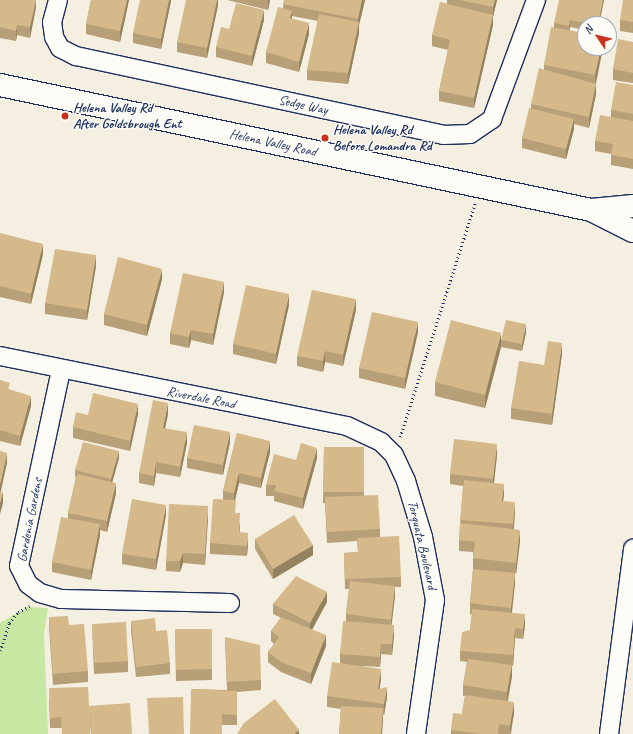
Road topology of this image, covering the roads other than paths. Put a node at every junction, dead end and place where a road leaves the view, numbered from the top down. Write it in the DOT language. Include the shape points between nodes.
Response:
graph roads {
  1 [pos="58,0"];
  2 [pos="536,0"];
  3 [pos="0,85"];
  4 [pos="0,90"];
  5 [pos="26,92"];
  6 [pos="633,206"];
  7 [pos="591,210"];
  8 [pos="633,231"];
  9 [pos="0,356"];
  10 [pos="61,370"];
  11 [pos="394,455"];
  12 [pos="633,549"];
  13 [pos="630,591"];
  14 [pos="230,603"];
  15 [pos="416,734"];
  16 [pos="609,734"];
  1 -- 2 [label="street, Sedge Way" via="52,22 54,38 60,48 76,56 443,135 470,134 492,119"];
  3 -- 5 [label="street, Helena Valley Road"];
  4 -- 5 [label="street, Helena Valley Road"];
  5 -- 7 [label="street, Helena Valley Road"];
  6 -- 7 [label="street, Helena Valley Road"];
  7 -- 8 [label="street, Helena Valley Road"];
  9 -- 10 [label="street, Riverdale Road"];
  10 -- 11 [label="street, Riverdale Road" via="347,426 381,442"];
  10 -- 14 [label="street, Gardenia Gardens" via="19,566 28,584 40,594 61,599"];
  11 -- 15 [label="street, Torquata Boulevard" via="406,481 423,537 435,600"];
  12 -- 13 [label="street"];
  13 -- 16 [label="street"];
}
